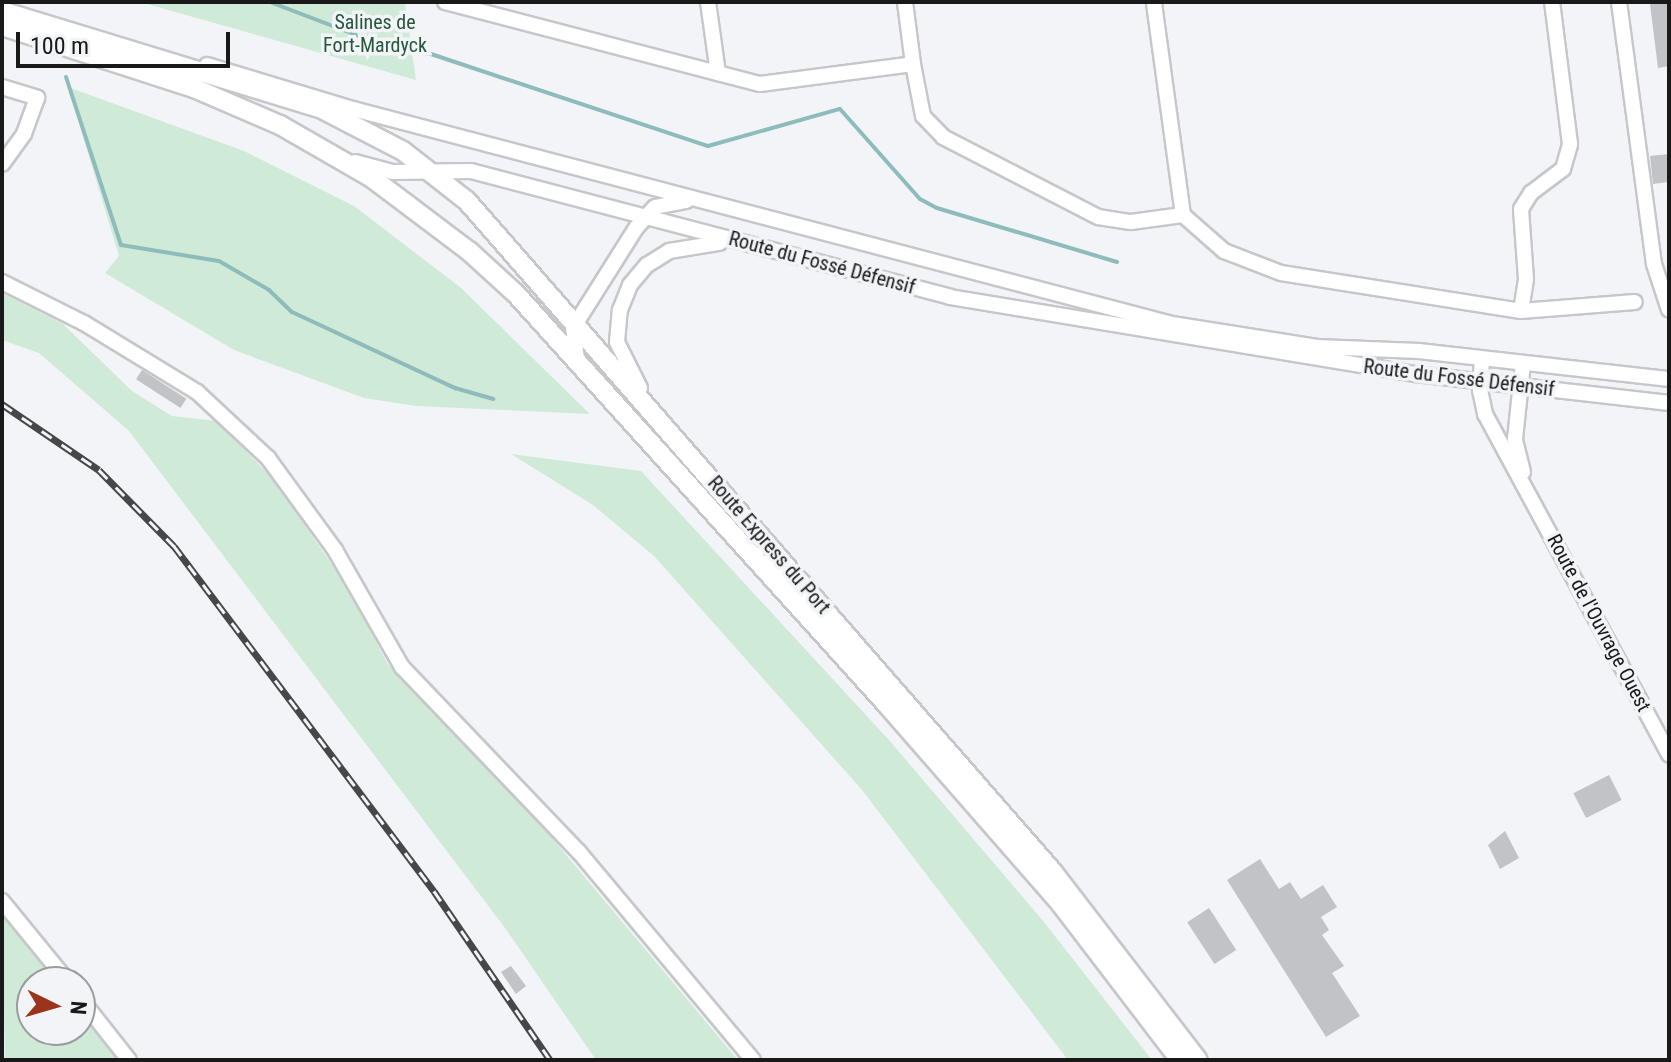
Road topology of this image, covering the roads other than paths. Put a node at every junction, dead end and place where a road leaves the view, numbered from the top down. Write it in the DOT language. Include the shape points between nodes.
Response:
graph roads {
  1 [pos="445,2"];
  2 [pos="708,2"];
  3 [pos="905,2"];
  4 [pos="1154,2"];
  5 [pos="1552,2"];
  6 [pos="1619,2"];
  7 [pos="2,11"];
  8 [pos="2,26"];
  9 [pos="83,36"];
  10 [pos="913,64"];
  11 [pos="718,73"];
  12 [pos="2,87"];
  13 [pos="284,95"];
  14 [pos="338,156"];
  15 [pos="2,164"];
  16 [pos="430,170"];
  17 [pos="710,203"];
  18 [pos="1183,215"];
  19 [pos="644,217"];
  20 [pos="771,250"];
  21 [pos="2,282"];
  22 [pos="1635,302"];
  23 [pos="1669,310"];
  24 [pos="1521,311"];
  25 [pos="575,324"];
  26 [pos="1482,359"];
  27 [pos="1523,363"];
  28 [pos="578,364"];
  29 [pos="1669,379"];
  30 [pos="1480,382"];
  31 [pos="634,386"];
  32 [pos="1521,386"];
  33 [pos="1669,403"];
  34 [pos="1530,491"];
  35 [pos="1669,754"];
  36 [pos="2,901"];
  37 [pos="55,966"];
  38 [pos="96,1018"];
  39 [pos="129,1060"];
  40 [pos="753,1060"];
  41 [pos="1180,1060"];
  42 [pos="1198,1060"];
  1 -- 11 [label="street"];
  2 -- 11 [label="street"];
  3 -- 10 [label="street"];
  4 -- 18 [label="street"];
  5 -- 24 [label="street" via="1570,144 1563,169 1531,193 1521,209 1526,279"];
  6 -- 23 [label="street" via="1654,264"];
  7 -- 9 [label="main road, Route du Fossé Défensif"];
  8 -- 14 [label="main road, Route du Fossé Défensif" via="194,88"];
  9 -- 13 [label="main road, Route du Fossé Défensif"];
  9 -- 17 [label="street, Route du Fossé Défensif" via="242,74 353,109"];
  10 -- 11 [label="street" via="760,84"];
  10 -- 18 [label="street" via="923,116 943,137 1098,217 1131,222"];
  12 -- 15 [label="street" via="37,98 24,134"];
  13 -- 16 [label="main road, Route Express du Port" via="363,128"];
  14 -- 16 [label="street, Route du Fossé Défensif" via="392,172"];
  14 -- 28 [label="main road, Route Express du Port" via="469,251"];
  16 -- 19 [label="street, Route du Fossé Défensif" via="471,171"];
  16 -- 25 [label="main road, Route Express du Port" via="494,228"];
  17 -- 19 [label="street" via="666,202"];
  17 -- 26 [label="street, Route du Fossé Défensif" via="1172,324 1317,347"];
  18 -- 24 [label="street" via="1214,245 1260,268"];
  19 -- 20 [label="street, Route du Fossé Défensif"];
  19 -- 25 [label="street"];
  20 -- 30 [label="street, Route du Fossé Défensif" via="950,297 1248,349"];
  20 -- 31 [label="street" via="692,244 662,255 641,271 622,302 617,327 621,356"];
  21 -- 40 [label="street" via="84,323 197,392 268,458 335,550 402,667 579,852"];
  22 -- 24 [label="street"];
  25 -- 28 [label="street" via="571,339"];
  25 -- 31 [label="main road, Route Express du Port"];
  26 -- 27 [label="street, Route du Fossé Défensif"];
  26 -- 30 [label="street, Route de l'Ouvrage Ouest"];
  27 -- 29 [label="street, Route du Fossé Défensif"];
  27 -- 32 [label="street, Route de l'Ouvrage Ouest"];
  28 -- 41 [label="main road, Route Express du Port" via="1042,881"];
  30 -- 32 [label="street, Route du Fossé Défensif"];
  30 -- 34 [label="street, Route de l'Ouvrage Ouest" via="1485,414"];
  31 -- 42 [label="main road, Route Express du Port" via="1053,872"];
  32 -- 33 [label="street, Route du Fossé Défensif"];
  32 -- 34 [label="street, Route de l'Ouvrage Ouest" via="1516,447"];
  34 -- 35 [label="street, Route de l'Ouvrage Ouest"];
  36 -- 37 [label="street"];
  38 -- 39 [label="street"];
}
